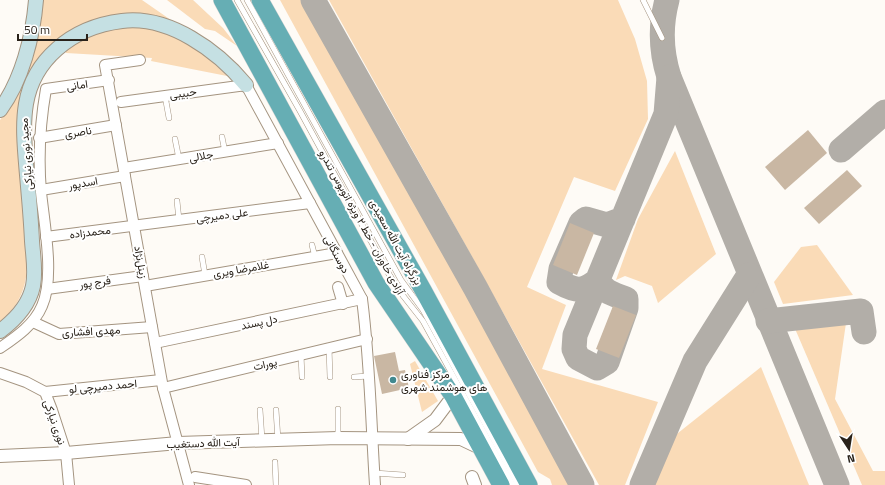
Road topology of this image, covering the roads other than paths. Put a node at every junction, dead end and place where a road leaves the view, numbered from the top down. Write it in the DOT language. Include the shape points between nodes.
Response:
graph roads {
  1 [pos="36,0"];
  2 [pos="222,0"];
  3 [pos="237,0"];
  4 [pos="247,0"];
  5 [pos="260,0"];
  6 [pos="643,0"];
  7 [pos="662,38"];
  8 [pos="140,60"];
  9 [pos="108,80"];
  10 [pos="246,85"];
  11 [pos="165,96"];
  12 [pos="121,102"];
  13 [pos="0,110"];
  14 [pos="169,118"];
  15 [pos="116,125"];
  16 [pos="222,136"];
  17 [pos="39,138"];
  18 [pos="175,139"];
  19 [pos="278,143"];
  20 [pos="225,152"];
  21 [pos="178,159"];
  22 [pos="125,172"];
  23 [pos="41,190"];
  24 [pos="177,200"];
  25 [pos="310,203"];
  26 [pos="179,220"];
  27 [pos="134,226"];
  28 [pos="46,237"];
  29 [pos="312,244"];
  30 [pos="337,253"];
  31 [pos="202,257"];
  32 [pos="315,257"];
  33 [pos="205,275"];
  34 [pos="144,281"];
  35 [pos="338,287"];
  36 [pos="47,289"];
  37 [pos="362,300"];
  38 [pos="343,304"];
  39 [pos="33,322"];
  40 [pos="152,328"];
  41 [pos="0,331"];
  42 [pos="367,339"];
  43 [pos="155,343"];
  44 [pos="0,348"];
  45 [pos="329,348"];
  46 [pos="300,355"];
  47 [pos="0,373"];
  48 [pos="368,376"];
  49 [pos="302,377"];
  50 [pos="330,377"];
  51 [pos="354,377"];
  52 [pos="162,384"];
  53 [pos="44,392"];
  54 [pos="452,396"];
  55 [pos="338,409"];
  56 [pos="260,410"];
  57 [pos="276,410"];
  58 [pos="338,438"];
  59 [pos="371,439"];
  60 [pos="407,439"];
  61 [pos="278,440"];
  62 [pos="262,441"];
  63 [pos="178,443"];
  64 [pos="482,449"];
  65 [pos="66,453"];
  66 [pos="0,456"];
  67 [pos="275,462"];
  68 [pos="374,473"];
  69 [pos="403,475"];
  70 [pos="192,481"];
  71 [pos="213,482"];
  72 [pos="232,484"];
  73 [pos="69,485"];
  74 [pos="246,485"];
  75 [pos="276,485"];
  76 [pos="375,485"];
  77 [pos="501,485"];
  78 [pos="513,485"];
  79 [pos="518,485"];
  80 [pos="529,485"];
  1 -- 13 [label="main road" via="30,40 20,70"];
  2 -- 54 [label="highway" via="376,283"];
  3 -- 78 [label="lane, آزادی خاوران - خط ۲ ویژه اتوبوس تندرو" via="390,276 422,321"];
  4 -- 79 [label="lane, آزادی خاوران - خط ۲ ویژه اتوبوس تندرو" via="400,280 423,310"];
  5 -- 80 [label="highway, بزرگراه آیت الله سعیدی" via="420,283"];
  6 -- 7 [label="lane"];
  8 -- 9 [label="street, زینل‌نژاد" via="105,65"];
  9 -- 15 [label="street, زینل‌نژاد"];
  9 -- 17 [label="street, امانی" via="46,89"];
  10 -- 11 [label="street, حبیبی"];
  10 -- 19 [label="street, دوسنگانی"];
  10 -- 41 [label="main road, مجید نوری نیارکی" via="231,67 215,54 183,35 151,22 125,21 97,26 83,31 49,55 32,82 24,110 23,132 34,260 33,287 20,313"];
  11 -- 12 [label="street, حبیبی"];
  11 -- 14 [label="lane"];
  15 -- 17 [label="street, ناصری"];
  15 -- 22 [label="street, زینل‌نژاد"];
  16 -- 20 [label="lane"];
  17 -- 23 [label="street"];
  18 -- 21 [label="lane"];
  19 -- 20 [label="street, جلالی"];
  19 -- 25 [label="street, دوسنگانی"];
  20 -- 21 [label="street, جلالی"];
  21 -- 22 [label="street, جلالی"];
  22 -- 23 [label="street, اسدپور"];
  22 -- 27 [label="street, زینل‌نژاد"];
  23 -- 28 [label="street"];
  24 -- 26 [label="lane"];
  25 -- 26 [label="street, علی دمیرچی"];
  25 -- 30 [label="street, دوسنگانی"];
  26 -- 27 [label="street, علی دمیرچی"];
  27 -- 28 [label="street, محمدزاده"];
  27 -- 34 [label="street, زینل‌نژاد"];
  28 -- 36 [label="street"];
  29 -- 32 [label="lane"];
  30 -- 32 [label="street, غلامرضا ویری"];
  30 -- 37 [label="street, دوسنگانی"];
  31 -- 33 [label="lane"];
  32 -- 33 [label="street, غلامرضا ویری"];
  33 -- 34 [label="street, غلامرضا ویری"];
  34 -- 36 [label="street, فرج پور"];
  34 -- 40 [label="street, زینل‌نژاد"];
  35 -- 38 [label="street"];
  36 -- 39 [label="street" via="42,306"];
  37 -- 38 [label="street, دل پسند"];
  37 -- 42 [label="street, دوسنگانی"];
  38 -- 43 [label="street, دل پسند"];
  39 -- 40 [label="street, مهدی افشاری" via="59,334"];
  39 -- 44 [label="street"];
  40 -- 43 [label="street, زینل‌نژاد"];
  42 -- 45 [label="street, پورات"];
  42 -- 48 [label="street, دوسنگانی"];
  43 -- 52 [label="street, زینل‌نژاد"];
  45 -- 46 [label="street, پورات"];
  45 -- 50 [label="lane"];
  46 -- 49 [label="lane"];
  46 -- 52 [label="street, پورات"];
  47 -- 53 [label="street, نوری نیارکی" via="26,382"];
  48 -- 51 [label="lane"];
  48 -- 59 [label="street, دوسنگانی"];
  52 -- 53 [label="street, احمد دمیرچی لو"];
  52 -- 63 [label="street, زینل‌نژاد"];
  53 -- 65 [label="street, نوری نیارکی"];
  54 -- 60 [label="street" via="435,420"];
  54 -- 64 [label="highway"];
  55 -- 58 [label="lane"];
  56 -- 62 [label="lane"];
  57 -- 61 [label="lane"];
  58 -- 59 [label="street, آیت الله دستغیب"];
  58 -- 61 [label="street, آیت الله دستغیب"];
  59 -- 60 [label="street, آیت الله دستغیب"];
  59 -- 68 [label="street, دوسنگانی"];
  60 -- 64 [label="street, آیت الله دستغیب" via="461,440"];
  61 -- 62 [label="street, آیت الله دستغیب"];
  62 -- 63 [label="street, آیت الله دستغیب"];
  63 -- 65 [label="street, آیت الله دستغیب"];
  63 -- 70 [label="street, زینل‌نژاد"];
  64 -- 77 [label="highway"];
  65 -- 66 [label="street, آیت الله دستغیب"];
  65 -- 73 [label="street, نوری نیارکی"];
  67 -- 75 [label="lane"];
  68 -- 69 [label="lane"];
  68 -- 76 [label="street, دوسنگانی"];
  70 -- 71 [label="street"];
  71 -- 72 [label="street"];
  72 -- 74 [label="street"];
}
